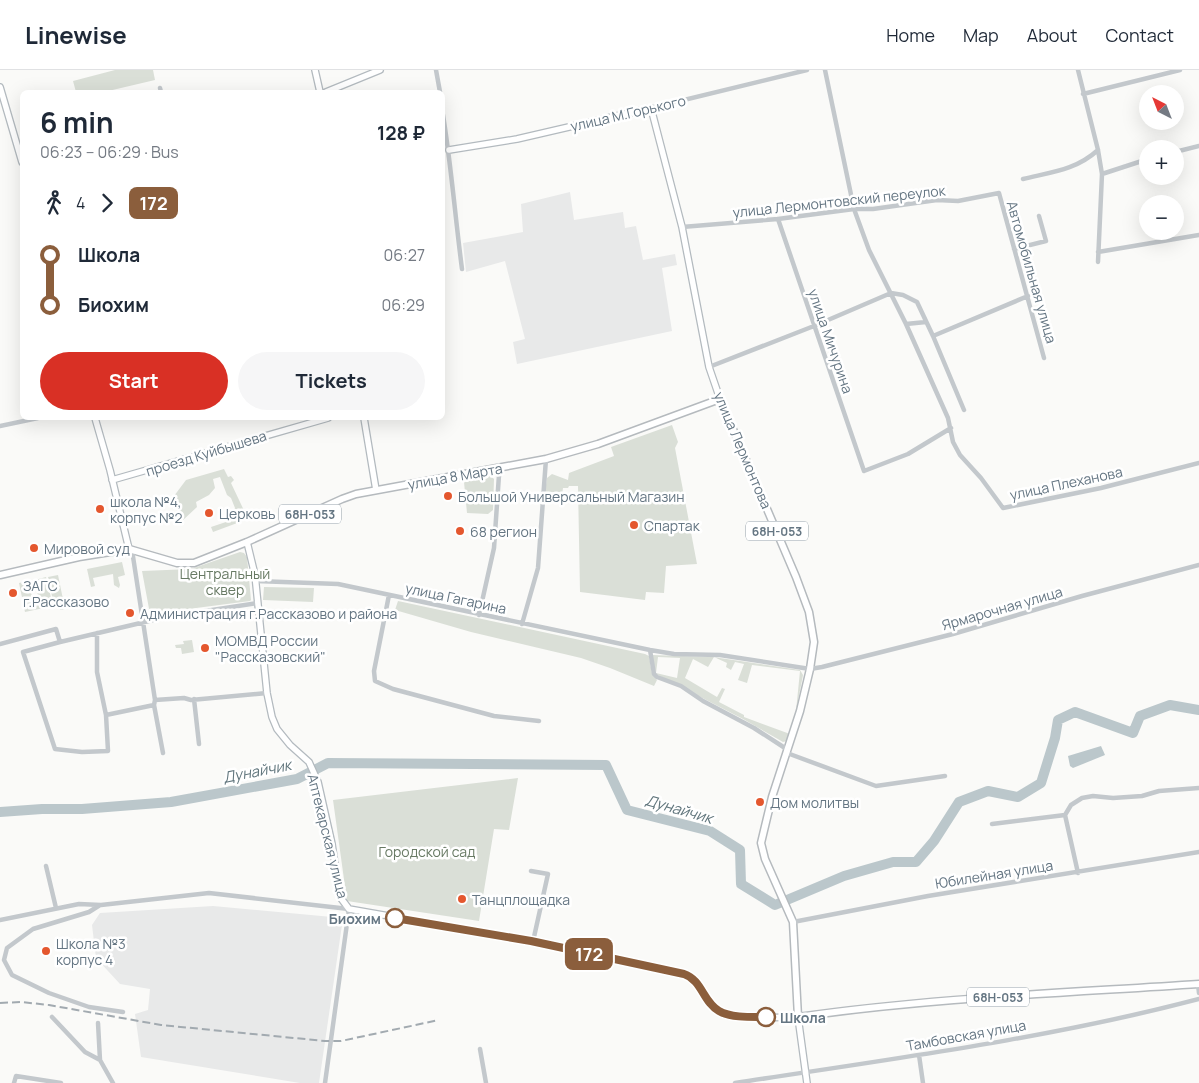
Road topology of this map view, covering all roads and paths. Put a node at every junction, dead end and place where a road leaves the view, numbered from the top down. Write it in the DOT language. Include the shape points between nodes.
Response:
graph roads {
  1 [pos="315,70"];
  2 [pos="380,70"];
  3 [pos="436,70"];
  4 [pos="807,70"];
  5 [pos="825,70"];
  6 [pos="1078,70"];
  7 [pos="1180,70"];
  8 [pos="0,87"];
  9 [pos="320,90"];
  10 [pos="331,90"];
  11 [pos="440,90"];
  12 [pos="1083,94"];
  13 [pos="651,108"];
  14 [pos="445,127"];
  15 [pos="1199,146"];
  16 [pos="449,150"];
  17 [pos="1098,150"];
  18 [pos="1184,150"];
  19 [pos="20,155"];
  20 [pos="1139,162"];
  21 [pos="1102,174"];
  22 [pos="1023,179"];
  23 [pos="998,193"];
  24 [pos="854,209"];
  25 [pos="1039,216"];
  26 [pos="778,219"];
  27 [pos="682,227"];
  28 [pos="1199,235"];
  29 [pos="1014,249"];
  30 [pos="1098,252"];
  31 [pos="1098,262"];
  32 [pos="462,269"];
  33 [pos="891,292"];
  34 [pos="1028,296"];
  35 [pos="926,322"];
  36 [pos="906,324"];
  37 [pos="814,326"];
  38 [pos="933,336"];
  39 [pos="1044,358"];
  40 [pos="710,367"];
  41 [pos="720,399"];
  42 [pos="964,410"];
  43 [pos="28,420"];
  44 [pos="96,420"];
  45 [pos="321,420"];
  46 [pos="364,420"];
  47 [pos="0,426"];
  48 [pos="951,428"];
  49 [pos="546,459"];
  50 [pos="1199,463"];
  51 [pos="497,468"];
  52 [pos="112,480"];
  53 [pos="376,490"];
  54 [pos="247,542"];
  55 [pos="131,549"];
  56 [pos="119,550"];
  57 [pos="98,554"];
  58 [pos="1199,564"];
  59 [pos="0,575"];
  60 [pos="256,581"];
  61 [pos="388,595"];
  62 [pos="258,603"];
  63 [pos="479,615"];
  64 [pos="144,621"];
  65 [pos="522,624"];
  66 [pos="97,633"];
  67 [pos="60,642"];
  68 [pos="0,644"];
  69 [pos="650,650"];
  70 [pos="810,669"];
  71 [pos="267,693"];
  72 [pos="194,700"];
  73 [pos="154,703"];
  74 [pos="106,714"];
  75 [pos="539,721"];
  76 [pos="199,744"];
  77 [pos="788,751"];
  78 [pos="163,753"];
  79 [pos="945,776"];
  80 [pos="1199,788"];
  81 [pos="1065,815"];
  82 [pos="992,824"];
  83 [pos="1199,852"];
  84 [pos="46,866"];
  85 [pos="531,871"];
  86 [pos="1078,873"];
  87 [pos="101,904"];
  88 [pos="56,908"];
  89 [pos="349,910"];
  90 [pos="0,920"];
  91 [pos="793,922"];
  92 [pos="531,941"];
  93 [pos="1198,984"];
  94 [pos="1199,993"];
  95 [pos="1199,999"];
  96 [pos="123,1012"];
  97 [pos="52,1017"];
  98 [pos="798,1017"];
  99 [pos="98,1023"];
  100 [pos="480,1049"];
  101 [pos="919,1055"];
  102 [pos="100,1060"];
  103 [pos="806,1072"];
  104 [pos="14,1083"];
  105 [pos="61,1083"];
  106 [pos="113,1083"];
  107 [pos="325,1083"];
  108 [pos="486,1083"];
  109 [pos="735,1083"];
  110 [pos="807,1083"];
  111 [pos="923,1083"];
  1 -- 9 [label="street"];
  2 -- 10 [label="street"];
  3 -- 11 [label="street"];
  4 -- 13 [label="street, улица М.Горького"];
  5 -- 24 [label="street"];
  6 -- 12 [label="street"];
  7 -- 12 [label="street"];
  8 -- 19 [label="street"];
  12 -- 17 [label="street"];
  13 -- 16 [label="street, улица М.Горького" via="517,139"];
  13 -- 27 [label="street, улица Лермонтова"];
  14 -- 16 [label="street"];
  15 -- 18 [label="street"];
  16 -- 32 [label="street"];
  17 -- 21 [label="street"];
  17 -- 22 [label="street" via="1087,160 1069,168"];
  20 -- 21 [label="street"];
  21 -- 30 [label="street"];
  23 -- 24 [label="street, улица Лермонтовский переулок" via="873,210"];
  23 -- 29 [label="street, Автомобильная улица"];
  24 -- 26 [label="street, улица Лермонтовский переулок"];
  24 -- 33 [label="street" via="869,250"];
  25 -- 29 [label="street" via="1046,241"];
  26 -- 27 [label="street, улица Лермонтовский переулок"];
  26 -- 37 [label="street, улица Мичурина"];
  27 -- 40 [label="street, улица Лермонтова"];
  28 -- 30 [label="street"];
  29 -- 34 [label="street, Автомобильная улица"];
  30 -- 31 [label="street"];
  33 -- 35 [label="street" via="917,302"];
  33 -- 36 [label="street"];
  33 -- 37 [label="street"];
  34 -- 38 [label="street"];
  34 -- 39 [label="street, Автомобильная улица"];
  35 -- 36 [label="street"];
  35 -- 38 [label="street"];
  36 -- 48 [label="street"];
  37 -- 40 [label="street"];
  37 -- 48 [label="street, улица Мичурина" via="864,471 908,454"];
  38 -- 42 [label="street"];
  40 -- 41 [label="street, улица Лермонтова"];
  41 -- 49 [label="main road, улица 8 Марта / 68Н-053" via="598,444"];
  41 -- 70 [label="main road, улица Лермонтова / 68Н-053" via="809,612 814,642"];
  43 -- 47 [label="street"];
  44 -- 52 [label="street"];
  45 -- 52 [label="street, проезд Куйбышева"];
  46 -- 53 [label="street"];
  48 -- 50 [label="street, улица Плеханова" via="953,442 960,455 1003,508"];
  49 -- 51 [label="main road, улица 8 Марта / 68Н-053"];
  49 -- 65 [label="street" via="537,574"];
  51 -- 53 [label="main road, улица 8 Марта / 68Н-053"];
  51 -- 63 [label="street" via="494,548"];
  52 -- 55 [label="street"];
  53 -- 54 [label="main road, улица 8 Марта / 68Н-053" via="342,499"];
  54 -- 55 [label="main road, улица 8 Марта / 68Н-053" via="194,563 177,563"];
  54 -- 60 [label="street, Аптекарская улица"];
  55 -- 56 [label="main road, 68Н-053"];
  55 -- 64 [label="street"];
  56 -- 57 [label="main road, 68Н-053"];
  56 -- 59 [label="main road, 68Н-053"];
  58 -- 70 [label="street, Ярмарочная улица" via="953,634"];
  60 -- 61 [label="street, улица Гагарина" via="338,584"];
  60 -- 62 [label="street, Аптекарская улица"];
  61 -- 63 [label="street, улица Гагарина"];
  61 -- 75 [label="street" via="375,681 393,689 494,716"];
  62 -- 64 [label="street"];
  62 -- 71 [label="street, Аптекарская улица"];
  63 -- 65 [label="street, улица Гагарина"];
  64 -- 66 [label="street"];
  64 -- 73 [label="street"];
  65 -- 69 [label="street, улица Гагарина"];
  66 -- 67 [label="street"];
  66 -- 74 [label="street" via="97,672"];
  67 -- 68 [label="street" via="56,629"];
  67 -- 74 [label="street" via="23,652 55,749 108,751"];
  69 -- 70 [label="street, улица Гагарина" via="720,655"];
  69 -- 77 [label="street" via="657,677 681,686"];
  70 -- 77 [label="main road, улица Лермонтова / 68Н-053"];
  71 -- 72 [label="street"];
  71 -- 89 [label="street, Аптекарская улица" via="277,729 308,762 318,782 340,897"];
  72 -- 73 [label="street" via="184,698"];
  72 -- 76 [label="street"];
  73 -- 74 [label="street"];
  73 -- 78 [label="street"];
  77 -- 79 [label="street" via="876,786"];
  77 -- 91 [label="main road, улица Лермонтова / 68Н-053" via="761,843"];
  80 -- 81 [label="street" via="1158,790 1142,796 1082,798 1071,805"];
  81 -- 82 [label="street"];
  81 -- 86 [label="street"];
  83 -- 86 [label="street, Юбилейная улица"];
  84 -- 88 [label="street"];
  85 -- 92 [label="street" via="548,874"];
  86 -- 91 [label="street, Юбилейная улица" via="928,896"];
  87 -- 88 [label="street"];
  87 -- 89 [label="street" via="209,893"];
  87 -- 96 [label="street" via="89,912 32,929 7,948 4,960 12,975 49,993 89,1007"];
  88 -- 90 [label="street"];
  89 -- 92 [label="street"];
  89 -- 107 [label="street, Аптекарская улица"];
  91 -- 98 [label="main road, улица Лермонтова / 68Н-053"];
  92 -- 98 [label="street" via="688,976 700,986 714,1007 726,1014"];
  93 -- 94 [label="street"];
  93 -- 98 [label="main road, 68Н-053" via="1027,994"];
  95 -- 101 [label="street, Тамбовская улица" via="1138,1015"];
  97 -- 102 [label="street" via="85,1052"];
  98 -- 103 [label="street"];
  99 -- 102 [label="street"];
  100 -- 108 [label="street"];
  101 -- 103 [label="street, Тамбовская улица"];
  101 -- 111 [label="street"];
  102 -- 106 [label="street"];
  103 -- 109 [label="street, Тамбовская улица"];
  103 -- 110 [label="street"];
  104 -- 105 [label="street" via="16,1076"];
}
